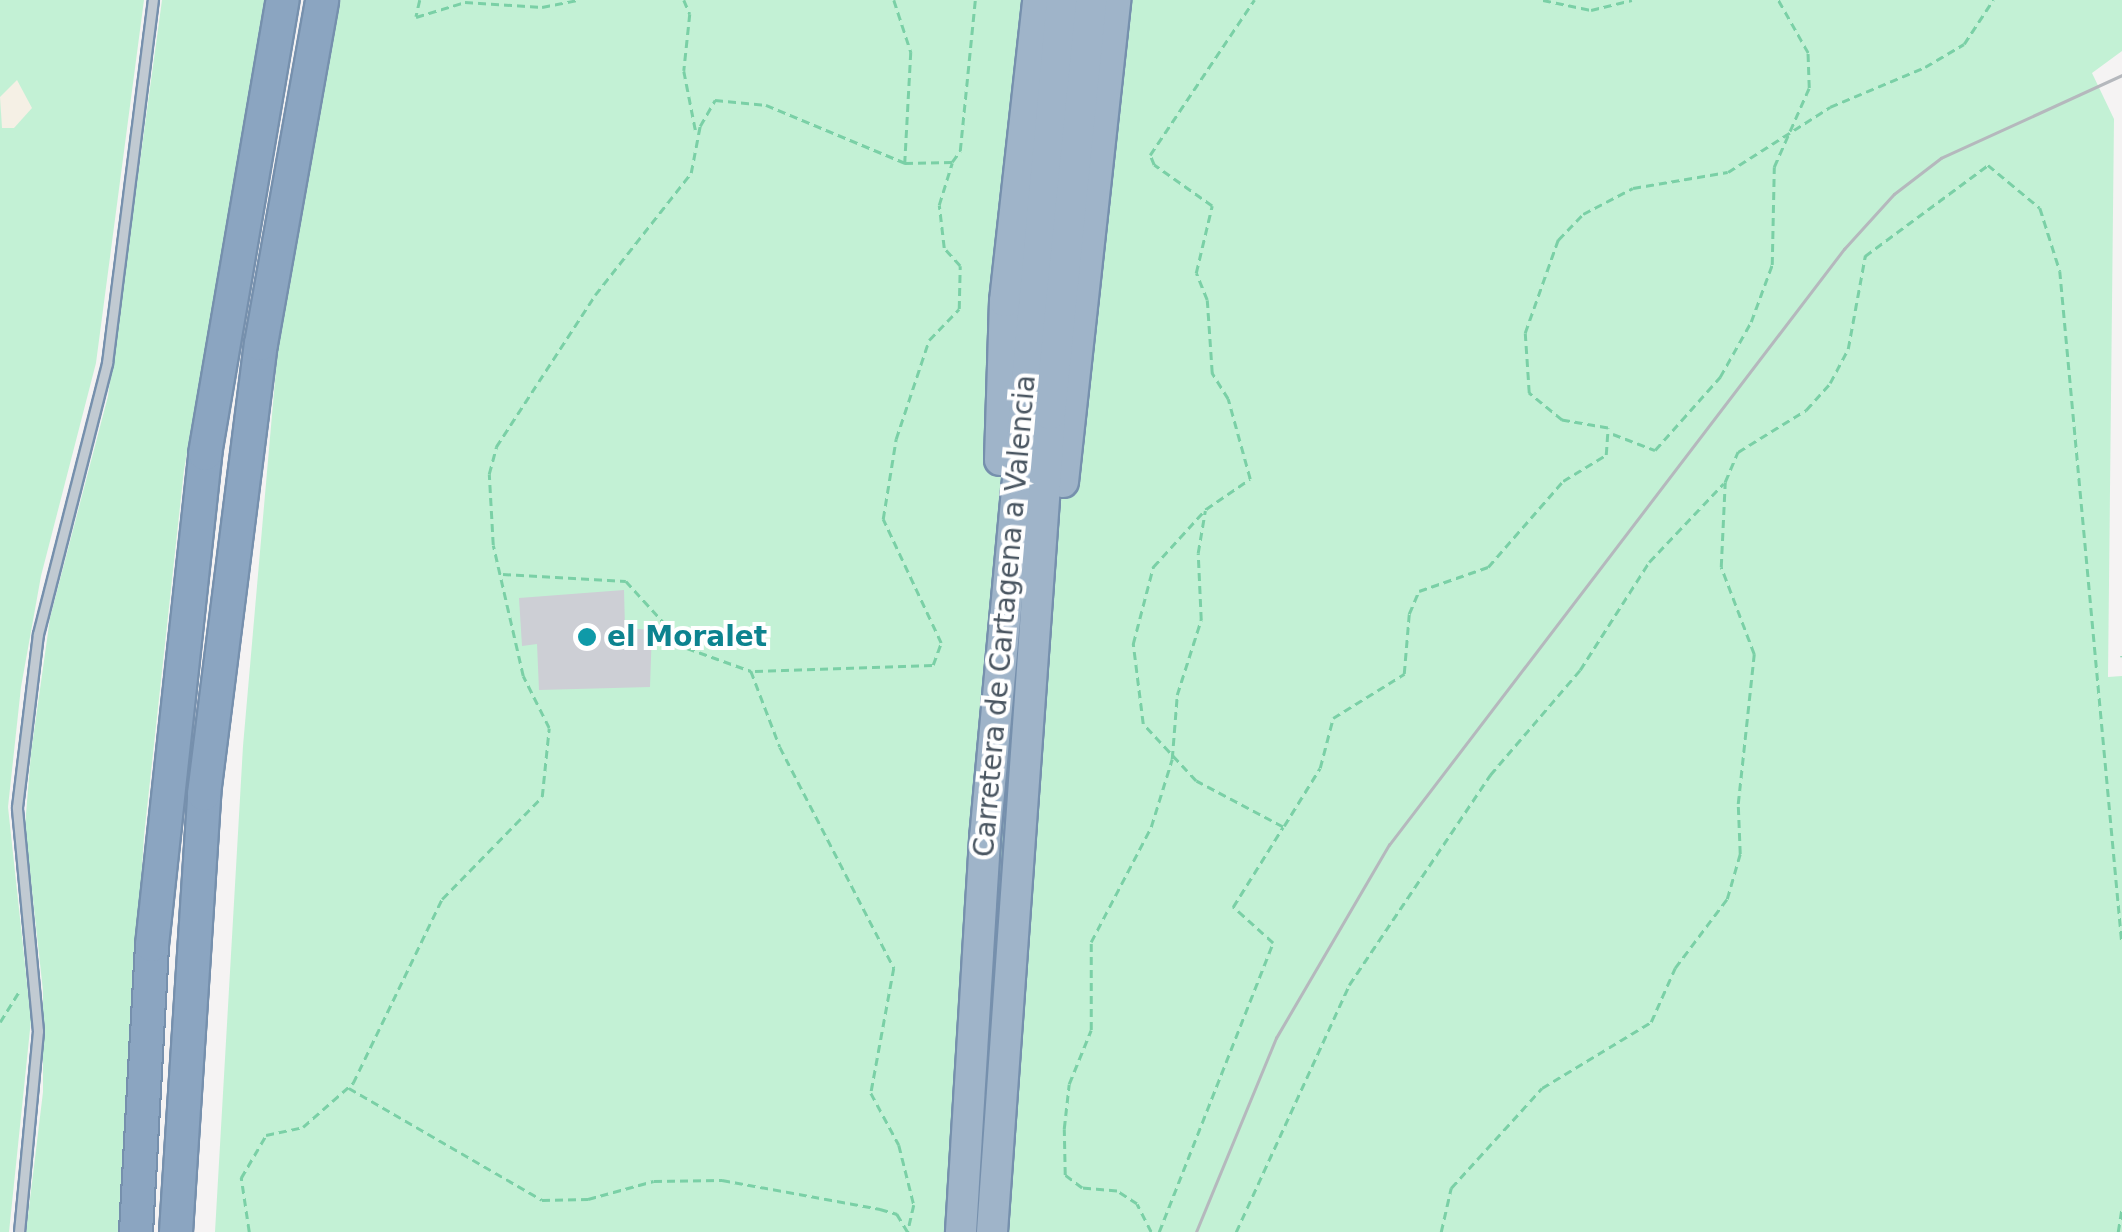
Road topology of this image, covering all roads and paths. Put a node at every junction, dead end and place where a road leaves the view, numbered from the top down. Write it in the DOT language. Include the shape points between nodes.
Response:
graph roads {
  1 [pos="153,0"];
  2 [pos="283,0"];
  3 [pos="322,0"];
  4 [pos="420,0"];
  5 [pos="577,0"];
  6 [pos="684,0"];
  7 [pos="894,0"];
  8 [pos="976,0"];
  9 [pos="1038,0"];
  10 [pos="1062,0"];
  11 [pos="1091,0"];
  12 [pos="1114,0"];
  13 [pos="1254,0"];
  14 [pos="1543,0"];
  15 [pos="1632,0"];
  16 [pos="1778,0"];
  17 [pos="1993,0"];
  18 [pos="696,132"];
  19 [pos="1788,136"];
  20 [pos="952,162"];
  21 [pos="905,163"];
  22 [pos="1611,434"];
  23 [pos="1725,482"];
  24 [pos="1206,509"];
  25 [pos="502,574"];
  26 [pos="752,671"];
  27 [pos="996,726"];
  28 [pos="1172,759"];
  29 [pos="1021,812"];
  30 [pos="1283,827"];
  31 [pos="2122,943"];
  32 [pos="34,976"];
  33 [pos="0,1022"];
  34 [pos="348,1087"];
  35 [pos="983,1141"];
  36 [pos="2122,1208"];
  37 [pos="19,1232"];
  38 [pos="136,1232"];
  39 [pos="176,1232"];
  40 [pos="249,1232"];
  41 [pos="908,1232"];
  42 [pos="961,1232"];
  43 [pos="992,1232"];
  44 [pos="1151,1232"];
  45 [pos="1159,1232"];
  46 [pos="1236,1232"];
  47 [pos="1441,1232"];
  48 [pos="2118,1232"];
  1 -- 32 [label="lane" via="107,363 38,634 19,788"];
  2 -- 38 [label="highway" via="205,454 156,906"];
  3 -- 39 [label="highway" via="261,344 204,794"];
  4 -- 5 [label="path" via="416,17 465,2 542,6"];
  6 -- 18 [label="path" via="690,14 684,71"];
  7 -- 21 [label="path" via="911,52"];
  8 -- 20 [label="path" via="960,152"];
  9 -- 27 [label="highway" via="1005,302"];
  10 -- 27 [label="highway, Carretera de Cartagena a Valencia"];
  11 -- 29 [label="highway, Carretera de Cartagena a Valencia" via="1067,215"];
  12 -- 29 [label="highway" via="1078,379"];
  13 -- 24 [label="path" via="1150,155 1154,165 1212,206 1196,273 1207,300 1212,372 1228,398 1250,479"];
  14 -- 15 [label="path" via="1591,10"];
  16 -- 19 [label="path" via="1808,53 1809,88"];
  17 -- 19 [label="path" via="1964,44 1830,107"];
  19 -- 22 [label="path" via="1774,167 1772,265 1752,322 1720,376 1656,450"];
  19 -- 22 [label="path" via="1728,172 1633,188 1583,214 1558,240 1525,333 1529,393 1562,420 1595,423"];
  20 -- 21 [label="path"];
  20 -- 26 [label="path" via="939,205 944,248 960,266 959,309 929,340 896,439 883,519 942,643 933,665"];
  21 -- 25 [label="path" via="766,105 715,100 700,126 691,173 595,295 496,447 488,498"];
  22 -- 30 [label="path" via="1606,455 1562,481 1498,560 1457,583 1419,591 1409,614 1404,674 1333,718 1320,768"];
  23 -- 31 [label="path" via="1738,452 1806,410 1830,383 1848,349 1864,256 1988,165 2040,208 2060,271"];
  23 -- 46 [label="path" via="1650,562 1580,670 1490,775 1349,985"];
  23 -- 47 [label="path" via="1721,567 1754,654 1738,804 1740,854 1728,899 1675,968 1651,1022 1542,1088 1451,1188"];
  24 -- 28 [label="path" via="1198,553 1200,620 1177,695"];
  24 -- 28 [label="path" via="1154,567 1132,644 1143,724"];
  25 -- 26 [label="path" via="626,581 688,648"];
  25 -- 34 [label="path" via="523,676 549,728 542,797 442,900"];
  26 -- 41 [label="path" via="780,746 894,968 870,1093 899,1145 914,1205"];
  27 -- 35 [label="highway, Carretera de Cartagena a Valencia"];
  28 -- 30 [label="path" via="1196,781"];
  28 -- 44 [label="path" via="1151,827 1091,942 1091,1030 1068,1084 1064,1129 1065,1174 1082,1188 1118,1192 1137,1204"];
  29 -- 35 [label="highway, Carretera de Cartagena a Valencia"];
  30 -- 45 [label="path" via="1233,907 1273,943"];
  32 -- 33 [label="path"];
  32 -- 37 [label="lane" via="38,1031"];
  34 -- 40 [label="path" via="302,1127 266,1136 241,1178"];
  34 -- 41 [label="path" via="542,1200 588,1199 654,1182 722,1180 880,1208 897,1214"];
  35 -- 42 [label="highway, Carretera de Cartagena a Valencia"];
  35 -- 43 [label="highway, Carretera de Cartagena a Valencia"];
  36 -- 48 [label="path"];
}
